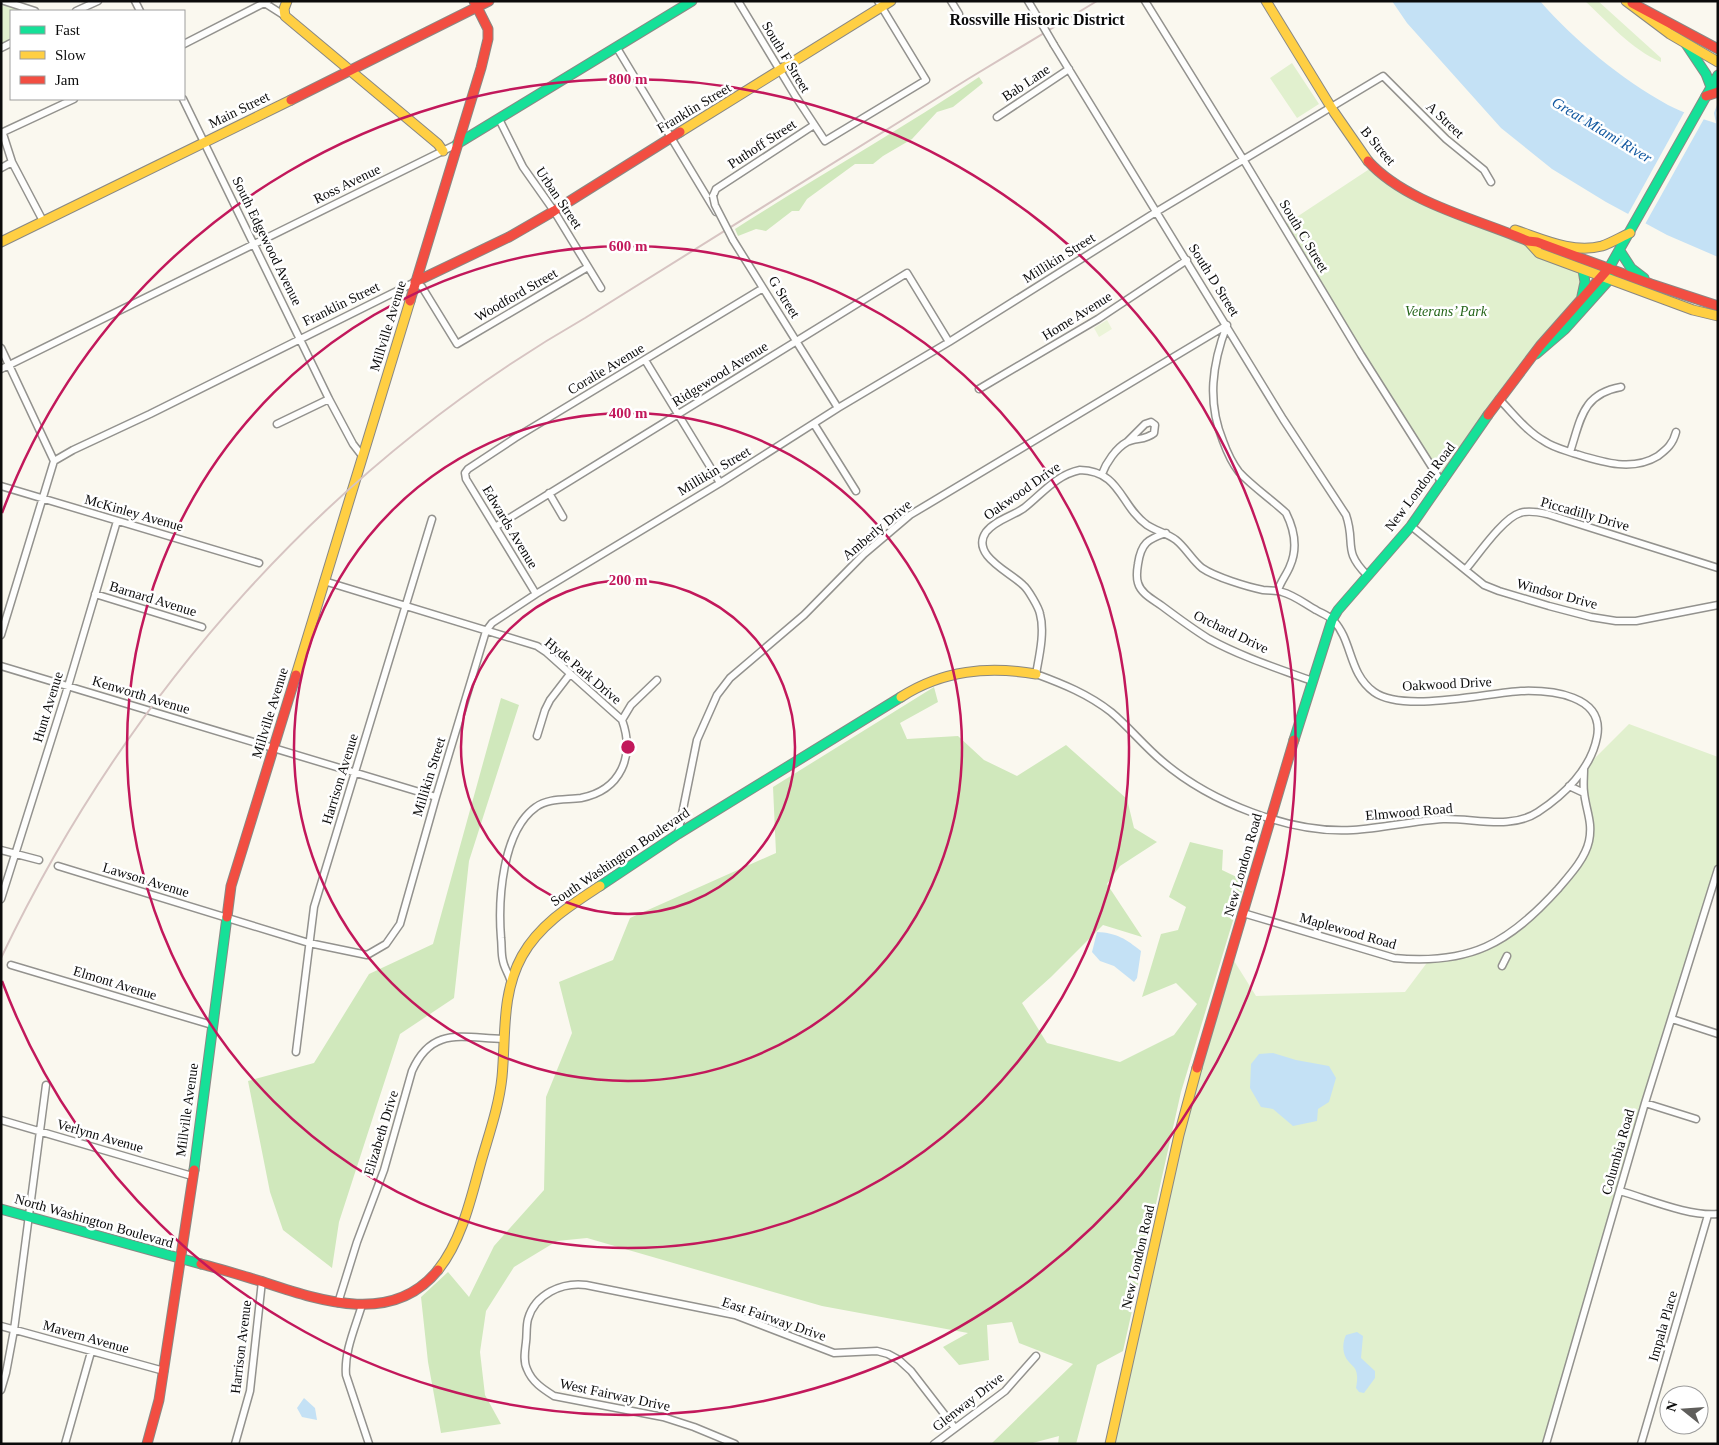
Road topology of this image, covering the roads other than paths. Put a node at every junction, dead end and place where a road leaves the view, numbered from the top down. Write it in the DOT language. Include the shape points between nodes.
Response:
graph roads {
  1 [pos="4,1"];
  2 [pos="98,1"];
  3 [pos="287,1"];
  4 [pos="489,1"];
  5 [pos="692,1"];
  6 [pos="738,1"];
  7 [pos="891,1"];
  8 [pos="951,1"];
  9 [pos="1028,1"];
  10 [pos="1145,1"];
  11 [pos="1266,1"];
  12 [pos="1627,1"];
  13 [pos="265,2"];
  14 [pos="880,4"];
  15 [pos="476,5"];
  16 [pos="32,10"];
  17 [pos="78,10"];
  18 [pos="959,14"];
  19 [pos="285,16"];
  20 [pos="185,43"];
  21 [pos="1686,44"];
  22 [pos="617,48"];
  23 [pos="1718,49"];
  24 [pos="1718,62"];
  25 [pos="1069,70"];
  26 [pos="351,71"];
  27 [pos="780,71"];
  28 [pos="1718,75"];
  29 [pos="1383,76"];
  30 [pos="1714,90"];
  31 [pos="72,100"];
  32 [pos="183,100"];
  33 [pos="1330,106"];
  34 [pos="998,117"];
  35 [pos="499,119"];
  36 [pos="814,125"];
  37 [pos="2,134"];
  38 [pos="672,137"];
  39 [pos="204,142"];
  40 [pos="457,144"];
  41 [pos="443,151"];
  42 [pos="1243,159"];
  43 [pos="12,162"];
  44 [pos="1,168"];
  45 [pos="1491,182"];
  46 [pos="713,196"];
  47 [pos="554,211"];
  48 [pos="1156,212"];
  49 [pos="720,218"];
  50 [pos="43,220"];
  51 [pos="1499,229"];
  52 [pos="1630,233"];
  53 [pos="1528,241"];
  54 [pos="1,242"];
  55 [pos="254,245"];
  56 [pos="1620,251"];
  57 [pos="1187,260"];
  58 [pos="588,267"];
  59 [pos="1609,268"];
  60 [pos="1583,270"];
  61 [pos="1605,278"];
  62 [pos="416,282"];
  63 [pos="1651,284"];
  64 [pos="601,288"];
  65 [pos="763,288"];
  66 [pos="1582,298"];
  67 [pos="1718,306"];
  68 [pos="1718,316"];
  69 [pos="1227,325"];
  70 [pos="301,339"];
  71 [pos="796,342"];
  72 [pos="949,342"];
  73 [pos="1,348"];
  74 [pos="1534,356"];
  75 [pos="645,360"];
  76 [pos="10,364"];
  77 [pos="1,369"];
  78 [pos="1621,387"];
  79 [pos="979,389"];
  80 [pos="329,399"];
  81 [pos="1499,399"];
  82 [pos="838,408"];
  83 [pos="678,415"];
  84 [pos="276,424"];
  85 [pos="814,424"];
  86 [pos="1676,432"];
  87 [pos="1127,442"];
  88 [pos="1570,452"];
  89 [pos="363,457"];
  90 [pos="54,461"];
  91 [pos="465,474"];
  92 [pos="1102,474"];
  93 [pos="720,483"];
  94 [pos="1442,483"];
  95 [pos="1,486"];
  96 [pos="856,491"];
  97 [pos="549,493"];
  98 [pos="42,498"];
  99 [pos="563,516"];
  100 [pos="432,519"];
  101 [pos="117,521"];
  102 [pos="1147,525"];
  103 [pos="1411,526"];
  104 [pos="495,527"];
  105 [pos="1166,534"];
  106 [pos="1149,539"];
  107 [pos="259,563"];
  108 [pos="1718,568"];
  109 [pos="1466,569"];
  110 [pos="1367,575"];
  111 [pos="324,581"];
  112 [pos="1278,590"];
  113 [pos="96,594"];
  114 [pos="536,594"];
  115 [pos="1718,605"];
  116 [pos="406,606"];
  117 [pos="1332,620"];
  118 [pos="202,628"];
  119 [pos="486,631"];
  120 [pos="1,635"];
  121 [pos="1,666"];
  122 [pos="570,674"];
  123 [pos="1036,674"];
  124 [pos="656,680"];
  125 [pos="1312,681"];
  126 [pos="68,686"];
  127 [pos="622,720"];
  128 [pos="537,736"];
  129 [pos="273,748"];
  130 [pos="1584,769"];
  131 [pos="355,773"];
  132 [pos="1569,786"];
  133 [pos="1584,793"];
  134 [pos="436,797"];
  135 [pos="1272,818"];
  136 [pos="678,834"];
  137 [pos="1,850"];
  138 [pos="15,854"];
  139 [pos="39,860"];
  140 [pos="58,866"];
  141 [pos="1718,869"];
  142 [pos="1,900"];
  143 [pos="1243,914"];
  144 [pos="226,918"];
  145 [pos="309,943"];
  146 [pos="1507,956"];
  147 [pos="12,965"];
  148 [pos="1502,966"];
  149 [pos="510,979"];
  150 [pos="1672,1019"];
  151 [pos="212,1025"];
  152 [pos="1718,1034"];
  153 [pos="503,1040"];
  154 [pos="296,1052"];
  155 [pos="46,1086"];
  156 [pos="1645,1104"];
  157 [pos="1696,1119"];
  158 [pos="1,1120"];
  159 [pos="41,1131"];
  160 [pos="192,1176"];
  161 [pos="1620,1191"];
  162 [pos="1,1209"];
  163 [pos="1718,1214"];
  164 [pos="1708,1215"];
  165 [pos="29,1218"];
  166 [pos="180,1259"];
  167 [pos="262,1281"];
  168 [pos="338,1303"];
  169 [pos="362,1305"];
  170 [pos="1,1326"];
  171 [pos="14,1330"];
  172 [pos="526,1339"];
  173 [pos="91,1352"];
  174 [pos="1036,1356"];
  175 [pos="164,1371"];
  176 [pos="1,1390"];
  177 [pos="955,1428"];
  178 [pos="65,1444"];
  179 [pos="146,1444"];
  180 [pos="235,1444"];
  181 [pos="369,1444"];
  182 [pos="735,1444"];
  183 [pos="934,1444"];
  184 [pos="1110,1444"];
  185 [pos="1546,1444"];
  186 [pos="1641,1444"];
  1 -- 16 [label="street"];
  2 -- 17 [label="street"];
  3 -- 19 [label="main road"];
  4 -- 15 [label="main road, Main Street"];
  5 -- 22 [label="main road, Ross Avenue"];
  6 -- 27 [label="street, South F Street"];
  7 -- 14 [label="main road, Franklin Street"];
  8 -- 18 [label="street"];
  9 -- 25 [label="street, South D Street, bridge"];
  10 -- 42 [label="street, South C Street"];
  11 -- 33 [label="main road, B Street"];
  12 -- 21 [label="main road" via="1646,18"];
  12 -- 23 [label="main road"];
  13 -- 19 [label="street"];
  13 -- 20 [label="street"];
  14 -- 27 [label="main road, Franklin Street"];
  14 -- 36 [label="street, Puthoff Street" via="926,80 825,141"];
  15 -- 26 [label="main road, Main Street"];
  15 -- 40 [label="main road, Millville Avenue" via="486,24 488,39"];
  19 -- 26 [label="main road"];
  21 -- 24 [label="main road"];
  21 -- 30 [label="main road"];
  22 -- 35 [label="main road, Ross Avenue"];
  22 -- 38 [label="street"];
  25 -- 34 [label="street, Bab Lane"];
  25 -- 48 [label="street, South D Street"];
  26 -- 39 [label="main road, Main Street"];
  26 -- 41 [label="main road"];
  27 -- 36 [label="street, South F Street"];
  27 -- 38 [label="main road, Franklin Street"];
  28 -- 30 [label="main road"];
  29 -- 33 [label="street, Millikin Street"];
  29 -- 45 [label="street, A Street" via="1446,139 1484,170"];
  30 -- 52 [label="main road" via="1706,96"];
  31 -- 37 [label="street"];
  32 -- 39 [label="street, South Edgewood Avenue"];
  33 -- 42 [label="street, Millikin Street"];
  33 -- 51 [label="main road, B Street" via="1356,145 1386,178 1425,201"];
  35 -- 40 [label="main road, Ross Avenue"];
  35 -- 47 [label="street, Urban Street" via="523,167"];
  36 -- 46 [label="street, Puthoff Street" via="743,170 716,189"];
  37 -- 43 [label="street"];
  38 -- 47 [label="main road, Franklin Street"];
  38 -- 49 [label="street"];
  39 -- 50 [label="main road, Main Street"];
  39 -- 55 [label="street, South Edgewood Avenue"];
  40 -- 41 [label="street, Ross Avenue"];
  40 -- 62 [label="main road, Millville Avenue"];
  41 -- 55 [label="street, Ross Avenue"];
  42 -- 48 [label="street, Millikin Street"];
  42 -- 94 [label="street, South C Street" via="1360,355"];
  43 -- 44 [label="street"];
  43 -- 50 [label="street"];
  46 -- 65 [label="street, G Street, bridge" via="733,240"];
  47 -- 58 [label="street, Urban Street"];
  47 -- 62 [label="main road, Franklin Street" via="509,237"];
  48 -- 57 [label="street, South D Street"];
  48 -- 72 [label="street, Millikin Street"];
  50 -- 54 [label="main road, Main Street"];
  51 -- 52 [label="main road" via="1572,246 1590,247"];
  51 -- 53 [label="main road, B Street"];
  52 -- 56 [label="main road"];
  53 -- 59 [label="main road, B Street"];
  53 -- 60 [label="main road, B Street" via="1539,253"];
  55 -- 70 [label="street, South Edgewood Avenue"];
  55 -- 76 [label="street, Ross Avenue"];
  56 -- 59 [label="main road"];
  56 -- 63 [label="main road" via="1634,271"];
  57 -- 69 [label="street, South D Street"];
  57 -- 79 [label="street, Home Avenue" via="1098,319"];
  58 -- 62 [label="street, Woodford Street" via="457,344"];
  58 -- 64 [label="street, Urban Street"];
  59 -- 61 [label="main road"];
  59 -- 63 [label="main road, B Street"];
  60 -- 61 [label="main road, B Street"];
  60 -- 66 [label="main road" via="1585,286"];
  61 -- 66 [label="main road, New London Road"];
  61 -- 68 [label="main road, B Street"];
  61 -- 74 [label="main road, New London Road" via="1576,317"];
  62 -- 70 [label="street, Franklin Street"];
  62 -- 89 [label="main road, Millville Avenue"];
  63 -- 67 [label="main road, B Street"];
  65 -- 71 [label="street, G Street"];
  65 -- 75 [label="street, Coralie Avenue"];
  66 -- 74 [label="main road, New London Road"];
  69 -- 110 [label="street, South D Street" via="1346,516 1352,557"];
  69 -- 112 [label="street" via="1213,377 1217,425 1229,457 1239,472 1286,513 1290,522 1294,539 1292,558"];
  69 -- 136 [label="street, Amberly Drive" via="910,515 730,678 696,740"];
  70 -- 80 [label="street, South Edgewood Avenue"];
  70 -- 90 [label="street, Franklin Street"];
  71 -- 72 [label="street, Ridgewood Avenue" via="906,274"];
  71 -- 82 [label="street, G Street"];
  71 -- 83 [label="street, Ridgewood Avenue"];
  72 -- 82 [label="street, Millikin Street"];
  73 -- 76 [label="street"];
  74 -- 81 [label="main road, New London Road"];
  75 -- 83 [label="street"];
  75 -- 91 [label="street, Coralie Avenue" via="515,438"];
  76 -- 77 [label="street, Ross Avenue"];
  76 -- 90 [label="street"];
  78 -- 88 [label="street" via="1606,389 1594,397 1587,406"];
  80 -- 84 [label="street"];
  80 -- 89 [label="street, South Edgewood Avenue"];
  81 -- 88 [label="street" via="1531,432 1551,446"];
  81 -- 94 [label="main road, New London Road"];
  82 -- 85 [label="street, Millikin Street"];
  83 -- 93 [label="street"];
  83 -- 97 [label="street, Ridgewood Avenue"];
  85 -- 93 [label="street, Millikin Street"];
  85 -- 96 [label="street"];
  86 -- 88 [label="street" via="1674,442 1665,451 1641,464 1602,462"];
  87 -- 92 [label="street" via="1105,465"];
  89 -- 111 [label="main road, Millville Avenue"];
  90 -- 98 [label="street"];
  91 -- 104 [label="street, Edwards Avenue"];
  92 -- 102 [label="street, Oakwood Drive" via="1114,483"];
  92 -- 123 [label="street, Oakwood Drive" via="1080,470 1063,476 1018,513 991,527 982,540 983,550 990,558 1025,586 1040,614 1042,644"];
  93 -- 114 [label="street, Millikin Street"];
  94 -- 103 [label="main road, New London Road"];
  95 -- 98 [label="street, McKinley Avenue"];
  97 -- 99 [label="street"];
  97 -- 104 [label="street, Ridgewood Avenue"];
  98 -- 101 [label="street, McKinley Avenue"];
  98 -- 120 [label="street"];
  100 -- 116 [label="street, Harrison Avenue"];
  101 -- 107 [label="street, McKinley Avenue"];
  101 -- 113 [label="street, Hunt Avenue"];
  102 -- 105 [label="street, Oakwood Drive"];
  102 -- 106 [label="street"];
  103 -- 109 [label="street, Windsor Drive"];
  103 -- 110 [label="main road, New London Road"];
  104 -- 114 [label="street, Edwards Avenue"];
  105 -- 106 [label="street"];
  105 -- 112 [label="street, Oakwood Drive" via="1213,574 1263,590"];
  106 -- 125 [label="street, Orchard Drive" via="1138,561 1138,583 1143,592 1210,639"];
  108 -- 109 [label="street, Piccadilly Drive" via="1533,511 1520,512 1505,522"];
  109 -- 115 [label="street, Windsor Drive" via="1484,585 1499,591 1616,621 1659,618"];
  110 -- 117 [label="main road, New London Road"];
  111 -- 116 [label="street, Hyde Park Drive"];
  111 -- 129 [label="main road, Millville Avenue"];
  112 -- 117 [label="street, Oakwood Drive"];
  113 -- 118 [label="street, Barnard Avenue"];
  113 -- 126 [label="street, Hunt Avenue"];
  114 -- 119 [label="street, Millikin Street" via="492,623"];
  116 -- 119 [label="street, Hyde Park Drive"];
  116 -- 131 [label="street, Harrison Avenue"];
  117 -- 125 [label="main road, New London Road"];
  117 -- 130 [label="street, Oakwood Drive" via="1346,639 1357,672 1377,694 1392,699 1415,701 1521,691 1549,692 1588,705 1598,723 1597,738"];
  119 -- 122 [label="street, Hyde Park Drive" via="536,646"];
  119 -- 134 [label="street, Millikin Street"];
  121 -- 126 [label="street, Kenworth Avenue"];
  122 -- 127 [label="street, Hyde Park Drive"];
  122 -- 128 [label="street" via="550,700"];
  123 -- 135 [label="street, South Washington Boulevard" via="1065,684 1112,713 1160,760 1199,788 1240,808"];
  123 -- 136 [label="main road, South Washington Boulevard" via="984,668 919,687"];
  124 -- 127 [label="street"];
  125 -- 135 [label="main road, New London Road"];
  126 -- 129 [label="street, Kenworth Avenue"];
  126 -- 138 [label="street, Hunt Avenue"];
  127 -- 149 [label="street, Hyde Park Drive" via="627,753 625,763 614,780 582,798 544,802 523,819 518,828 502,881 500,916 503,962"];
  129 -- 131 [label="street, Kenworth Avenue"];
  129 -- 144 [label="main road, Millville Avenue" via="231,886"];
  130 -- 132 [label="street, Oakwood Drive"];
  130 -- 133 [label="street, Maplewood Road"];
  131 -- 134 [label="street, Kenworth Avenue"];
  131 -- 145 [label="street, Harrison Avenue" via="314,907"];
  132 -- 133 [label="street"];
  132 -- 135 [label="street, Elmwood Road" via="1536,814 1509,822 1446,819 1350,830 1300,826"];
  133 -- 143 [label="street, Maplewood Road" via="1591,828 1586,853 1540,909 1503,939 1484,949 1450,958 1394,958"];
  134 -- 145 [label="street, Millikin Street" via="400,924 386,944 366,955"];
  135 -- 143 [label="main road, New London Road"];
  136 -- 149 [label="main road, South Washington Boulevard" via="559,913 524,952"];
  137 -- 138 [label="street"];
  138 -- 139 [label="street"];
  138 -- 142 [label="street, Hunt Avenue"];
  140 -- 144 [label="street, Lawson Avenue"];
  141 -- 150 [label="street, Columbia Road"];
  143 -- 184 [label="main road, New London Road" via="1193,1081"];
  144 -- 145 [label="street, Millikin Street"];
  144 -- 151 [label="main road, Millville Avenue"];
  145 -- 154 [label="street, Harrison Avenue"];
  146 -- 148 [label="street"];
  147 -- 151 [label="street, Elmont Avenue"];
  149 -- 153 [label="main road, South Washington Boulevard"];
  150 -- 152 [label="street"];
  150 -- 156 [label="street, Columbia Road"];
  151 -- 160 [label="main road, Millville Avenue"];
  153 -- 168 [label="street, Elizabeth Drive" via="444,1038 424,1050 417,1059 384,1170"];
  153 -- 169 [label="main road, South Washington Boulevard" via="501,1083 493,1122 455,1244 435,1274 413,1293 395,1301"];
  155 -- 159 [label="street"];
  156 -- 157 [label="street"];
  156 -- 161 [label="street, Columbia Road"];
  158 -- 159 [label="street, Verlynn Avenue"];
  159 -- 160 [label="street, Verlynn Avenue"];
  159 -- 165 [label="street"];
  160 -- 166 [label="main road, Millville Avenue"];
  161 -- 164 [label="street"];
  161 -- 185 [label="street, Columbia Road"];
  162 -- 165 [label="main road, North Washington Boulevard"];
  163 -- 164 [label="street"];
  164 -- 186 [label="street, Impala Place"];
  165 -- 166 [label="main road, North Washington Boulevard"];
  165 -- 171 [label="street"];
  166 -- 167 [label="main road, South Washington Boulevard"];
  166 -- 175 [label="main road, Millville Avenue"];
  167 -- 168 [label="main road, South Washington Boulevard"];
  167 -- 180 [label="street, Harrison Avenue" via="250,1391"];
  168 -- 169 [label="main road, South Washington Boulevard"];
  169 -- 181 [label="street" via="345,1366"];
  170 -- 171 [label="street, Mavern Avenue"];
  171 -- 173 [label="street, Mavern Avenue"];
  171 -- 176 [label="street"];
  172 -- 177 [label="street, East Fairway Drive" via="532,1309 541,1298 550,1291 576,1283 719,1311 834,1353 877,1351 888,1354 911,1370"];
  172 -- 182 [label="street, West Fairway Drive" via="527,1369 534,1381 554,1396 663,1417"];
  173 -- 175 [label="street, Mavern Avenue"];
  173 -- 178 [label="street"];
  174 -- 177 [label="street, Glenway Drive" via="1005,1390"];
  175 -- 179 [label="main road, Millville Avenue"];
  177 -- 183 [label="street, Glenway Drive"];
}
